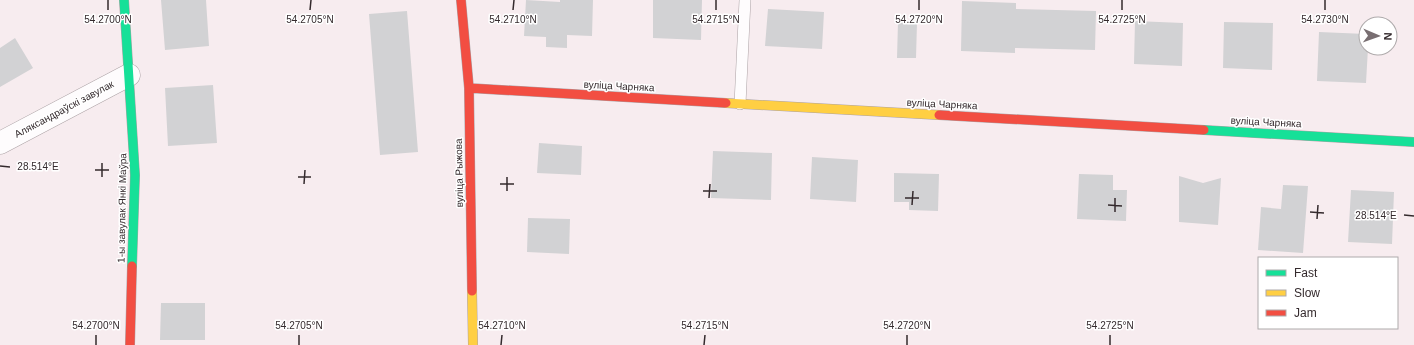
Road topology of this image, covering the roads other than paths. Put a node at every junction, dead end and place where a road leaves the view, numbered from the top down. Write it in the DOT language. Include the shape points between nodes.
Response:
graph roads {
  1 [pos="124,0"];
  2 [pos="461,0"];
  3 [pos="746,0"];
  4 [pos="129,75"];
  5 [pos="469,88"];
  6 [pos="740,104"];
  7 [pos="1414,142"];
  8 [pos="0,143"];
  9 [pos="130,345"];
  10 [pos="473,345"];
  1 -- 4 [label="street, 1-ы завулак Янкі Маўра"];
  2 -- 5 [label="street, вуліца Рыжова"];
  3 -- 6 [label="lane"];
  4 -- 8 [label="street, Аляксандраўскі завулак"];
  4 -- 9 [label="street, 1-ы завулак Янкі Маўра" via="135,175"];
  5 -- 6 [label="street, вуліца Чарняка"];
  5 -- 10 [label="street, вуліца Рыжова"];
  6 -- 7 [label="street, вуліца Чарняка"];
}
